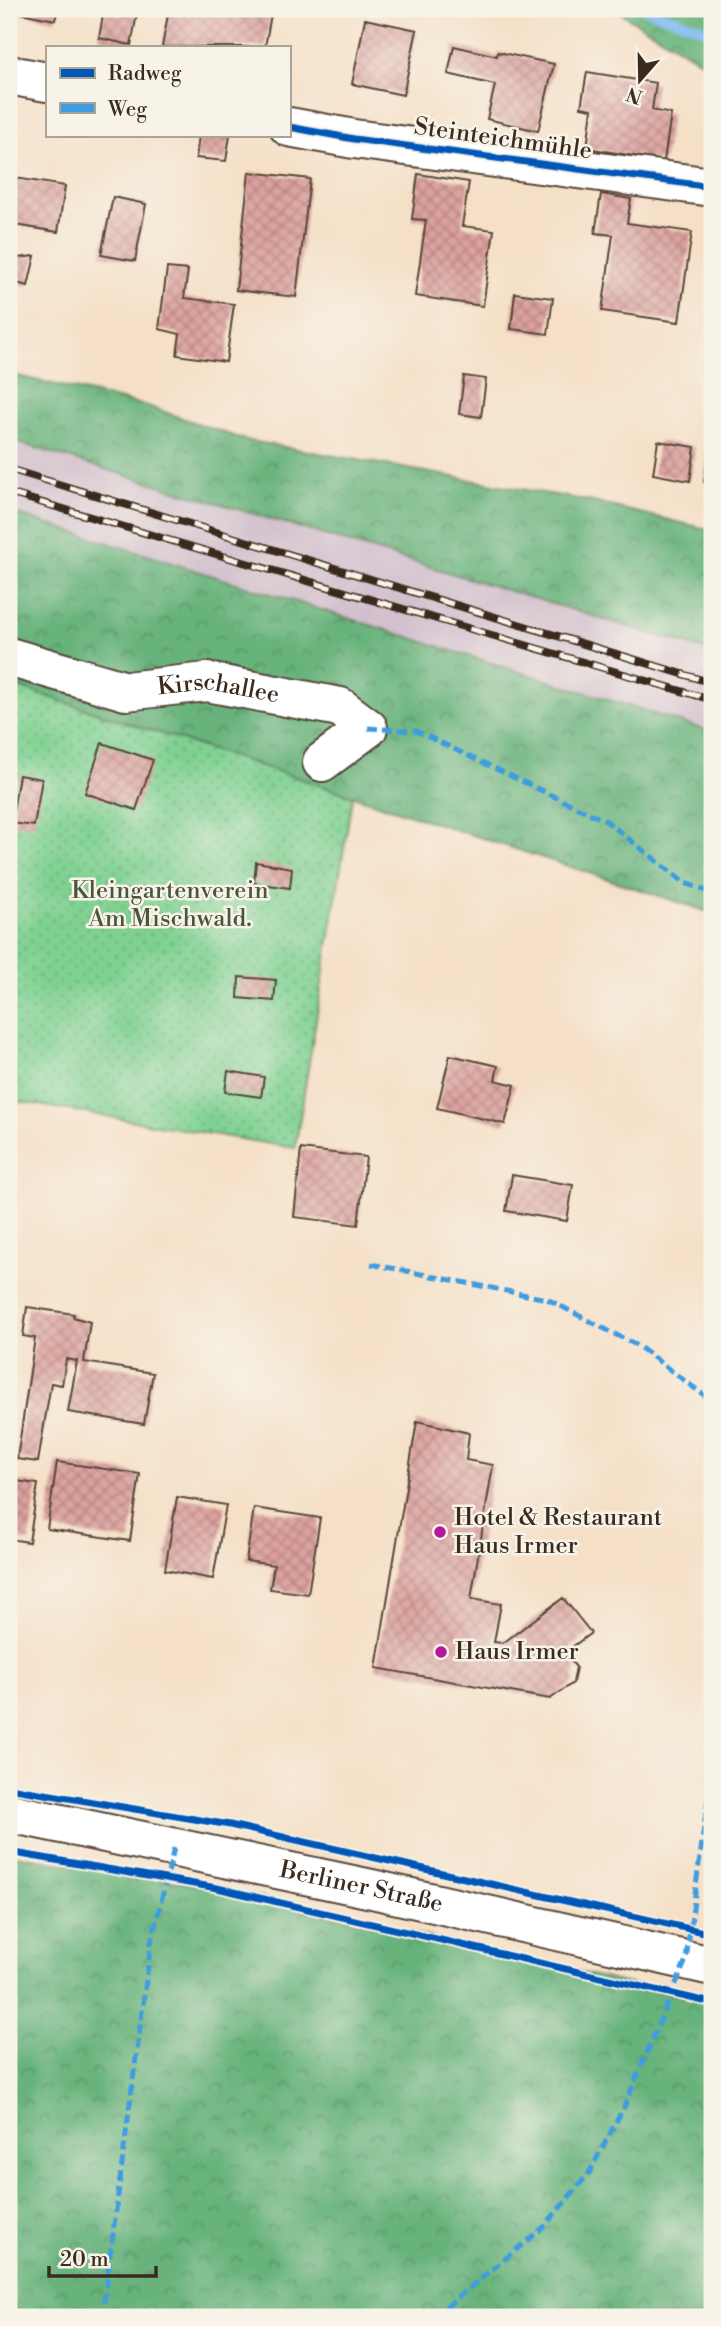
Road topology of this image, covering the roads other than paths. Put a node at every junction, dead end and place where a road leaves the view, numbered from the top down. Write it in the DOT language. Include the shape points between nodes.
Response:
graph roads {
  1 [pos="9,75"];
  2 [pos="46,82"];
  3 [pos="290,127"];
  4 [pos="712,187"];
  5 [pos="9,657"];
  6 [pos="322,762"];
  7 [pos="9,1813"];
  8 [pos="712,1966"];
  1 -- 2 [label="main road"];
  3 -- 4 [label="main road, Steinteichmühle"];
  5 -- 6 [label="main road, Kirschallee" via="125,691 207,682 340,707 369,728"];
  7 -- 8 [label="main road, Berliner Straße"];
}
